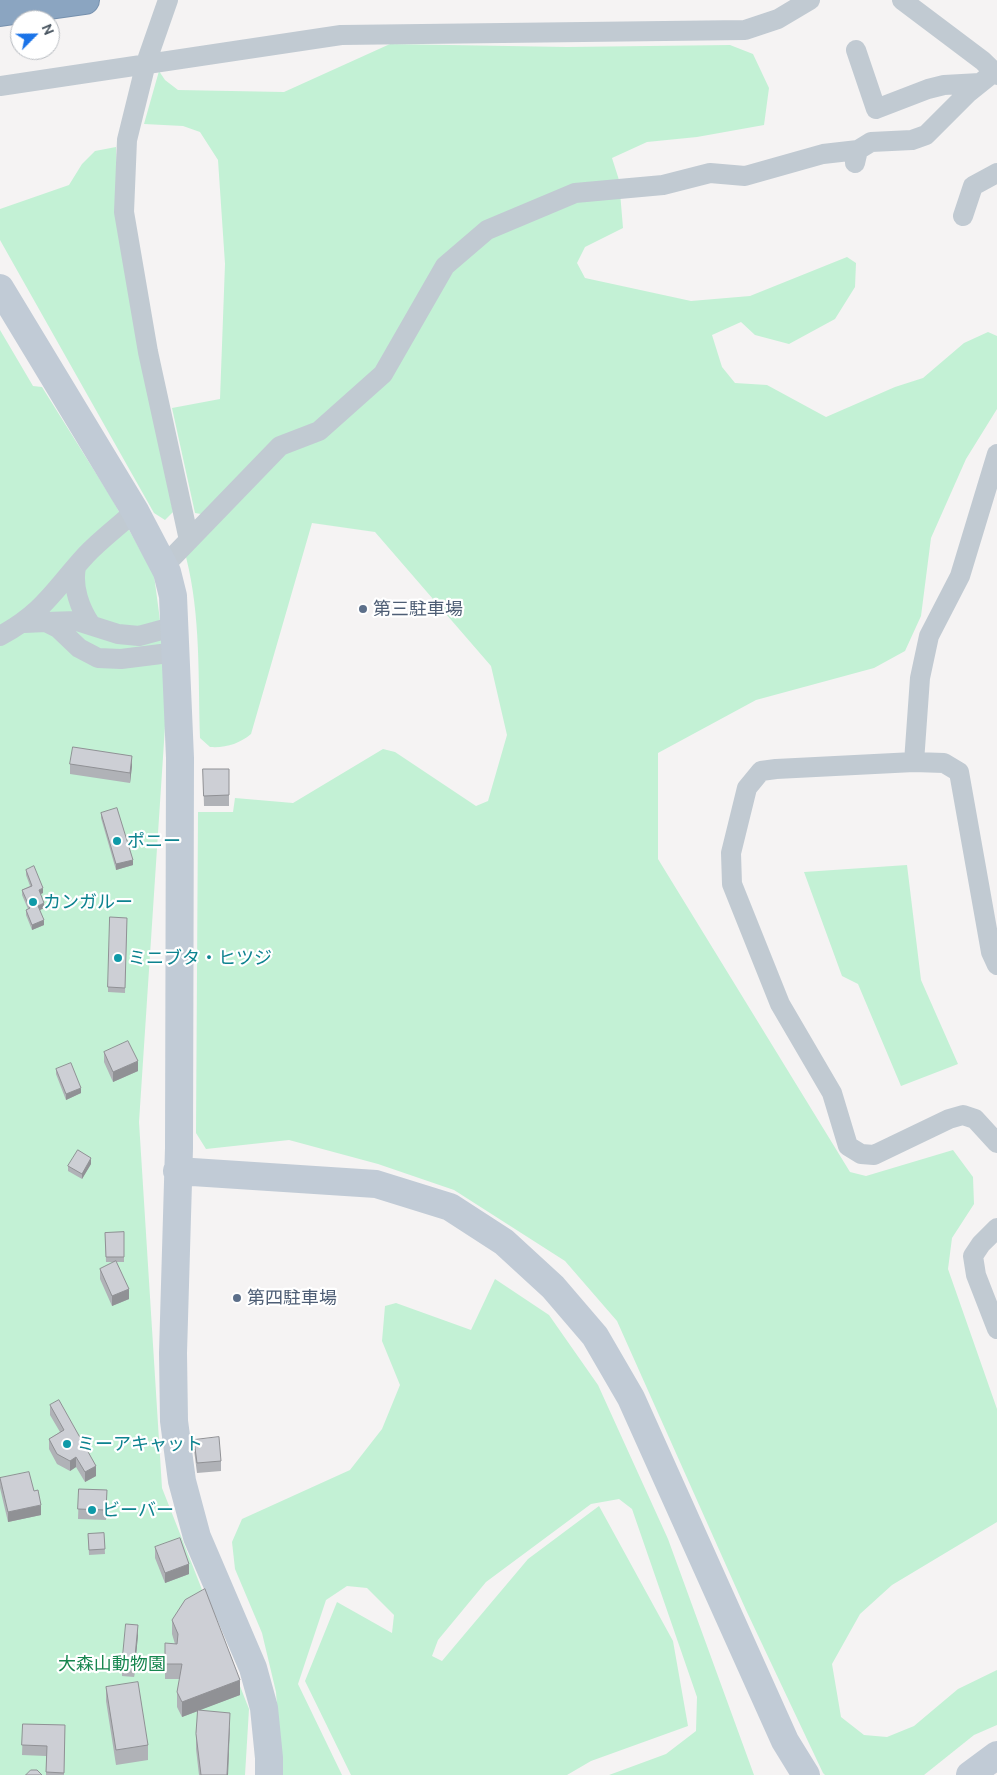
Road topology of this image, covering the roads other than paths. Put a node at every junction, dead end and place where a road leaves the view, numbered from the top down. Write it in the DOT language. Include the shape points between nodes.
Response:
graph roads {
  1 [pos="85,0"];
  2 [pos="810,0"];
  3 [pos="902,0"];
  4 [pos="166,5"];
  5 [pos="0,12"];
  6 [pos="856,50"];
  7 [pos="146,64"];
  8 [pos="990,77"];
  9 [pos="0,86"];
  10 [pos="997,173"];
  11 [pos="963,216"];
  12 [pos="0,288"];
  13 [pos="997,454"];
  14 [pos="135,511"];
  15 [pos="189,540"];
  16 [pos="164,566"];
  17 [pos="76,567"];
  18 [pos="46,622"];
  19 [pos="24,623"];
  20 [pos="91,625"];
  21 [pos="176,626"];
  22 [pos="0,636"];
  23 [pos="177,652"];
  24 [pos="914,762"];
  25 [pos="997,965"];
  26 [pos="997,1143"];
  27 [pos="178,1171"];
  28 [pos="997,1228"];
  29 [pos="997,1329"];
  30 [pos="997,1755"];
  31 [pos="269,1775"];
  32 [pos="806,1775"];
  33 [pos="970,1775"];
  1 -- 5 [label="highway"];
  2 -- 7 [label="street" via="778,19 745,30 341,35"];
  3 -- 8 [label="street"];
  4 -- 7 [label="street"];
  6 -- 8 [label="street" via="876,109 928,89"];
  7 -- 9 [label="street"];
  7 -- 15 [label="street" via="127,140 124,212 148,352"];
  8 -- 15 [label="street" via="926,135 912,140 871,142 856,157 824,154 745,176 710,173 663,185 575,193 487,230 445,266 383,374 319,431 280,446"];
  10 -- 11 [label="street" via="973,186"];
  12 -- 14 [label="street"];
  13 -- 24 [label="street" via="960,576 929,636 920,678"];
  14 -- 16 [label="street"];
  14 -- 17 [label="street"];
  15 -- 16 [label="street"];
  16 -- 21 [label="street" via="174,596"];
  17 -- 19 [label="street"];
  17 -- 20 [label="street" via="74,577 82,612"];
  18 -- 19 [label="street"];
  18 -- 20 [label="street" via="77,621"];
  18 -- 23 [label="street" via="58,628 79,648 98,658 121,659"];
  19 -- 22 [label="street"];
  20 -- 21 [label="street" via="118,634 139,636"];
  21 -- 23 [label="street"];
  23 -- 27 [label="street" via="180,758"];
  24 -- 25 [label="street" via="944,763 959,772 991,952"];
  24 -- 26 [label="street" via="760,771 747,788 738,821 731,853 732,884 780,1004 832,1093 848,1146 861,1154 874,1155 948,1119 963,1115 975,1119"];
  27 -- 31 [label="street" via="173,1363 174,1420 182,1481 197,1537 253,1668 264,1708"];
  27 -- 32 [label="street" via="376,1184 450,1207 504,1242 553,1287 595,1336 631,1398 785,1741"];
  28 -- 29 [label="street" via="973,1256 976,1275"];
  30 -- 33 [label="street"];
}
